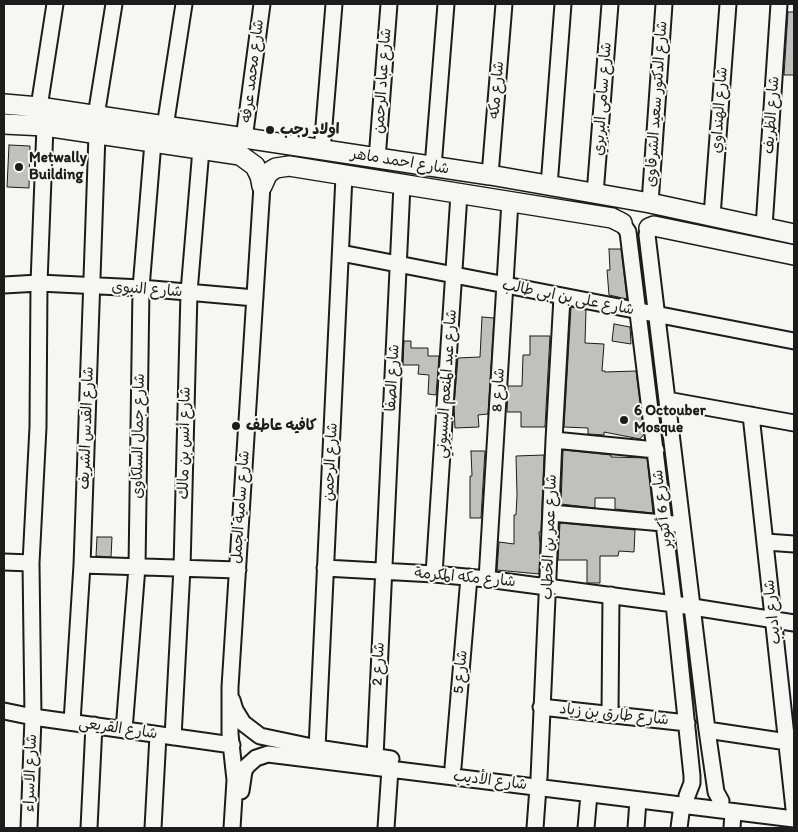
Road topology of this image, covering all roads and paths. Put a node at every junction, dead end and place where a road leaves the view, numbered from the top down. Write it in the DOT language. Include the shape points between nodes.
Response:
graph roads {
  1 [pos="55,4"];
  2 [pos="114,4"];
  3 [pos="184,4"];
  4 [pos="262,4"];
  5 [pos="334,4"];
  6 [pos="389,4"];
  7 [pos="446,4"];
  8 [pos="504,4"];
  9 [pos="563,4"];
  10 [pos="610,4"];
  11 [pos="664,4"];
  12 [pos="728,4"];
  13 [pos="779,4"];
  14 [pos="4,104"];
  15 [pos="39,107"];
  16 [pos="4,124"];
  17 [pos="97,125"];
  18 [pos="45,126"];
  19 [pos="165,127"];
  20 [pos="244,139"];
  21 [pos="154,142"];
  22 [pos="292,146"];
  23 [pos="201,149"];
  24 [pos="322,150"];
  25 [pos="377,158"];
  26 [pos="289,166"];
  27 [pos="433,167"];
  28 [pos="344,176"];
  29 [pos="490,176"];
  30 [pos="402,185"];
  31 [pos="262,186"];
  32 [pos="549,186"];
  33 [pos="459,194"];
  34 [pos="596,194"];
  35 [pos="510,201"];
  36 [pos="650,203"];
  37 [pos="712,216"];
  38 [pos="622,222"];
  39 [pos="764,227"];
  40 [pos="649,228"];
  41 [pos="794,234"];
  42 [pos="342,253"];
  43 [pos="794,255"];
  44 [pos="398,264"];
  45 [pos="455,275"];
  46 [pos="39,283"];
  47 [pos="4,285"];
  48 [pos="92,286"];
  49 [pos="505,286"];
  50 [pos="141,288"];
  51 [pos="189,292"];
  52 [pos="562,297"];
  53 [pos="255,298"];
  54 [pos="639,311"];
  55 [pos="656,315"];
  56 [pos="794,342"];
  57 [pos="667,400"];
  58 [pos="751,415"];
  59 [pos="794,422"];
  60 [pos="554,440"];
  61 [pos="656,450"];
  62 [pos="551,513"];
  63 [pos="665,523"];
  64 [pos="683,525"];
  65 [pos="766,542"];
  66 [pos="794,544"];
  67 [pos="4,562"];
  68 [pos="32,563"];
  69 [pos="82,566"];
  70 [pos="137,567"];
  71 [pos="182,568"];
  72 [pos="326,568"];
  73 [pos="238,570"];
  74 [pos="383,571"];
  75 [pos="434,574"];
  76 [pos="469,577"];
  77 [pos="487,579"];
  78 [pos="548,586"];
  79 [pos="611,595"];
  80 [pos="674,604"];
  81 [pos="693,608"];
  82 [pos="774,620"];
  83 [pos="794,623"];
  84 [pos="230,687"];
  85 [pos="541,707"];
  86 [pos="4,711"];
  87 [pos="610,714"];
  88 [pos="33,717"];
  89 [pos="72,722"];
  90 [pos="687,723"];
  91 [pos="94,726"];
  92 [pos="124,730"];
  93 [pos="707,730"];
  94 [pos="166,736"];
  95 [pos="791,742"];
  96 [pos="232,745"];
  97 [pos="317,748"];
  98 [pos="375,757"];
  99 [pos="453,767"];
  100 [pos="390,769"];
  101 [pos="539,783"];
  102 [pos="588,794"];
  103 [pos="638,800"];
  104 [pos="684,801"];
  105 [pos="722,801"];
  106 [pos="794,810"];
  107 [pos="733,812"];
  108 [pos="794,819"];
  109 [pos="232,825"];
  110 [pos="29,828"];
  111 [pos="89,828"];
  112 [pos="152,828"];
  113 [pos="386,828"];
  114 [pos="536,828"];
  115 [pos="586,828"];
  116 [pos="636,828"];
  117 [pos="679,828"];
  118 [pos="732,828"];
  1 -- 15 [label="street"];
  2 -- 17 [label="street, شارع القدس الشريف"];
  3 -- 19 [label="street"];
  4 -- 20 [label="street, شارع محمد عرفه"];
  5 -- 24 [label="street"];
  6 -- 25 [label="street, شارع عباد الرحمن"];
  7 -- 27 [label="street"];
  8 -- 29 [label="street, شارع مكه"];
  9 -- 32 [label="street"];
  10 -- 34 [label="street, شارع سامى البربري"];
  11 -- 36 [label="street, شارع الدكتور سعيد الشرقاوى"];
  12 -- 37 [label="street, شارع الهنداوي"];
  13 -- 39 [label="street, شارع الظريف"];
  14 -- 15 [label="main road, شارع احمد ماهر"];
  15 -- 17 [label="main road, شارع احمد ماهر"];
  16 -- 18 [label="main road, شارع احمد ماهر"];
  17 -- 18 [label="main road, شارع احمد ماهر"];
  17 -- 19 [label="main road, شارع احمد ماهر"];
  17 -- 21 [label="main road, شارع احمد ماهر"];
  17 -- 48 [label="street, شارع القدس الشريف"];
  18 -- 46 [label="street, شارع الاسراء"];
  19 -- 20 [label="main road, شارع احمد ماهر"];
  20 -- 22 [label="main road, شارع احمد ماهر"];
  21 -- 23 [label="main road, شارع احمد ماهر"];
  21 -- 50 [label="street, شارع جمال السلكاوى"];
  22 -- 24 [label="main road, شارع احمد ماهر"];
  22 -- 26 [label="main road"];
  23 -- 31 [label="main road, شارع احمد ماهر" via="245,158 258,170"];
  23 -- 51 [label="street, شارع أنس بن مالك"];
  24 -- 25 [label="main road, شارع احمد ماهر"];
  25 -- 27 [label="main road, شارع احمد ماهر"];
  26 -- 28 [label="main road, شارع احمد ماهر"];
  26 -- 31 [label="main road" via="271,171"];
  27 -- 29 [label="main road, شارع احمد ماهر"];
  28 -- 30 [label="main road, شارع احمد ماهر"];
  28 -- 42 [label="street, شارع الرحمن"];
  29 -- 32 [label="main road, شارع احمد ماهر"];
  30 -- 33 [label="main road, شارع احمد ماهر"];
  30 -- 44 [label="street, شارع الصفا"];
  31 -- 53 [label="street, شارع سامية الجمل"];
  32 -- 34 [label="main road, شارع احمد ماهر"];
  33 -- 35 [label="main road, شارع احمد ماهر"];
  33 -- 45 [label="street, شارع عبد المنعم البسيوني"];
  34 -- 36 [label="main road, شارع احمد ماهر"];
  35 -- 38 [label="main road, شارع احمد ماهر"];
  35 -- 49 [label="street, شارع 8"];
  36 -- 37 [label="main road, شارع احمد ماهر"];
  37 -- 39 [label="main road, شارع احمد ماهر"];
  38 -- 54 [label="street, شارع 6 أكتوبر" via="628,232"];
  39 -- 41 [label="main road, شارع احمد ماهر"];
  40 -- 43 [label="main road" via="654,226"];
  40 -- 55 [label="street, شارع 6 أكتوبر"];
  42 -- 44 [label="street, شارع على بن ابى طالب"];
  42 -- 72 [label="street, شارع الرحمن"];
  44 -- 45 [label="street, شارع على بن ابى طالب"];
  44 -- 74 [label="street, شارع الصفا"];
  45 -- 49 [label="street, شارع على بن ابى طالب"];
  45 -- 75 [label="street, شارع عبد المنعم البسيوني"];
  46 -- 47 [label="street, شارع النبوى"];
  46 -- 48 [label="street, شارع النبوى"];
  46 -- 68 [label="street, شارع الاسراء" via="38,427"];
  48 -- 50 [label="street, شارع النبوى"];
  48 -- 69 [label="street, شارع القدس الشريف"];
  49 -- 52 [label="street, شارع على بن ابى طالب"];
  49 -- 77 [label="street, شارع 8"];
  50 -- 51 [label="street, شارع النبوى"];
  50 -- 70 [label="street, شارع جمال السلكاوى"];
  51 -- 53 [label="street, شارع النبوى"];
  51 -- 71 [label="street, شارع أنس بن مالك"];
  52 -- 54 [label="street, شارع على بن ابى طالب"];
  52 -- 60 [label="street, شارع عمر بن الخطاب"];
  53 -- 73 [label="street, شارع سامية الجمل"];
  54 -- 55 [label="street, شارع على بن ابى طالب"];
  54 -- 61 [label="street, شارع 6 أكتوبر"];
  55 -- 56 [label="street, شارع على بن ابى طالب"];
  55 -- 57 [label="street, شارع 6 أكتوبر"];
  57 -- 58 [label="street"];
  57 -- 64 [label="street, شارع 6 أكتوبر"];
  58 -- 59 [label="street"];
  58 -- 65 [label="street, شارع اديب"];
  60 -- 61 [label="street"];
  60 -- 62 [label="street, شارع عمر بن الخطاب"];
  61 -- 63 [label="street, شارع 6 أكتوبر"];
  62 -- 63 [label="street"];
  62 -- 78 [label="street, شارع عمر بن الخطاب"];
  63 -- 64 [label="street"];
  63 -- 80 [label="street, شارع 6 أكتوبر"];
  64 -- 81 [label="street, شارع 6 أكتوبر"];
  65 -- 66 [label="street"];
  65 -- 82 [label="street, شارع اديب"];
  67 -- 68 [label="street"];
  68 -- 88 [label="street, شارع الاسراء"];
  69 -- 70 [label="street"];
  69 -- 89 [label="street, شارع القدس الشريف"];
  70 -- 71 [label="street"];
  70 -- 92 [label="street, شارع جمال السلكاوى"];
  71 -- 73 [label="street"];
  71 -- 94 [label="street, شارع أنس بن مالك"];
  72 -- 74 [label="street, شارع مكه المكرمة"];
  72 -- 97 [label="street, شارع الرحمن"];
  73 -- 84 [label="street, شارع سامية الجمل"];
  74 -- 75 [label="street, شارع مكه المكرمة"];
  74 -- 98 [label="street, شارع 2"];
  75 -- 76 [label="street, شارع مكه المكرمة"];
  76 -- 77 [label="street, شارع مكه المكرمة"];
  76 -- 99 [label="street, شارع 5"];
  77 -- 78 [label="street, شارع مكه المكرمة"];
  78 -- 79 [label="street, شارع مكه المكرمة"];
  78 -- 85 [label="street, شارع عمر بن الخطاب"];
  79 -- 80 [label="street, شارع مكه المكرمة"];
  79 -- 87 [label="street"];
  80 -- 81 [label="street, شارع مكه المكرمة"];
  80 -- 90 [label="street, شارع 6 أكتوبر"];
  81 -- 82 [label="street, شارع مكه المكرمة"];
  81 -- 93 [label="street, شارع 6 أكتوبر"];
  82 -- 83 [label="street, شارع مكه المكرمة"];
  82 -- 95 [label="street, شارع اديب"];
  84 -- 96 [label="street, شارع سامية الجمل"];
  84 -- 97 [label="street, شارع الأديب" via="238,717 254,733"];
  85 -- 87 [label="street, شارع طارق بن زياد"];
  85 -- 101 [label="street, شارع عمر بن الخطاب"];
  86 -- 88 [label="street, شارع القريعى"];
  87 -- 90 [label="street, شارع طارق بن زياد"];
  88 -- 89 [label="street, شارع القريعى"];
  88 -- 110 [label="street, شارع الاسراء"];
  89 -- 91 [label="street, شارع القريعى"];
  90 -- 104 [label="street, شارع 6 أكتوبر" via="692,783"];
  91 -- 92 [label="street, شارع القريعى"];
  91 -- 111 [label="street"];
  92 -- 94 [label="street, شارع القريعى"];
  93 -- 95 [label="street"];
  93 -- 105 [label="street, شارع 6 أكتوبر" via="716,792"];
  94 -- 96 [label="street, شارع القريعى"];
  94 -- 112 [label="street, شارع أنس بن مالك"];
  95 -- 106 [label="street, شارع اديب"];
  96 -- 109 [label="street, شارع سامية الجمل" via="235,780"];
  97 -- 98 [label="street, شارع الأديب"];
  98 -- 99 [label="street, شارع الأديب"];
  99 -- 101 [label="street, شارع الأديب"];
  100 -- 101 [label="street, شارع الأديب"];
  100 -- 109 [label="street, شارع الأديب" via="262,755 251,761 244,771"];
  100 -- 113 [label="street"];
  101 -- 102 [label="street, شارع الأديب"];
  101 -- 104 [label="street, شارع الأديب"];
  101 -- 114 [label="street, شارع عمر بن الخطاب"];
  102 -- 103 [label="street, شارع الأديب"];
  102 -- 115 [label="street"];
  103 -- 104 [label="street, شارع الأديب"];
  103 -- 116 [label="street"];
  104 -- 105 [label="street, شارع الأديب"];
  104 -- 107 [label="street, شارع الأديب"];
  104 -- 117 [label="street, شارع 6 أكتوبر"];
  105 -- 106 [label="street, شارع الأديب"];
  107 -- 108 [label="street, شارع الأديب"];
  107 -- 118 [label="street"];
}
